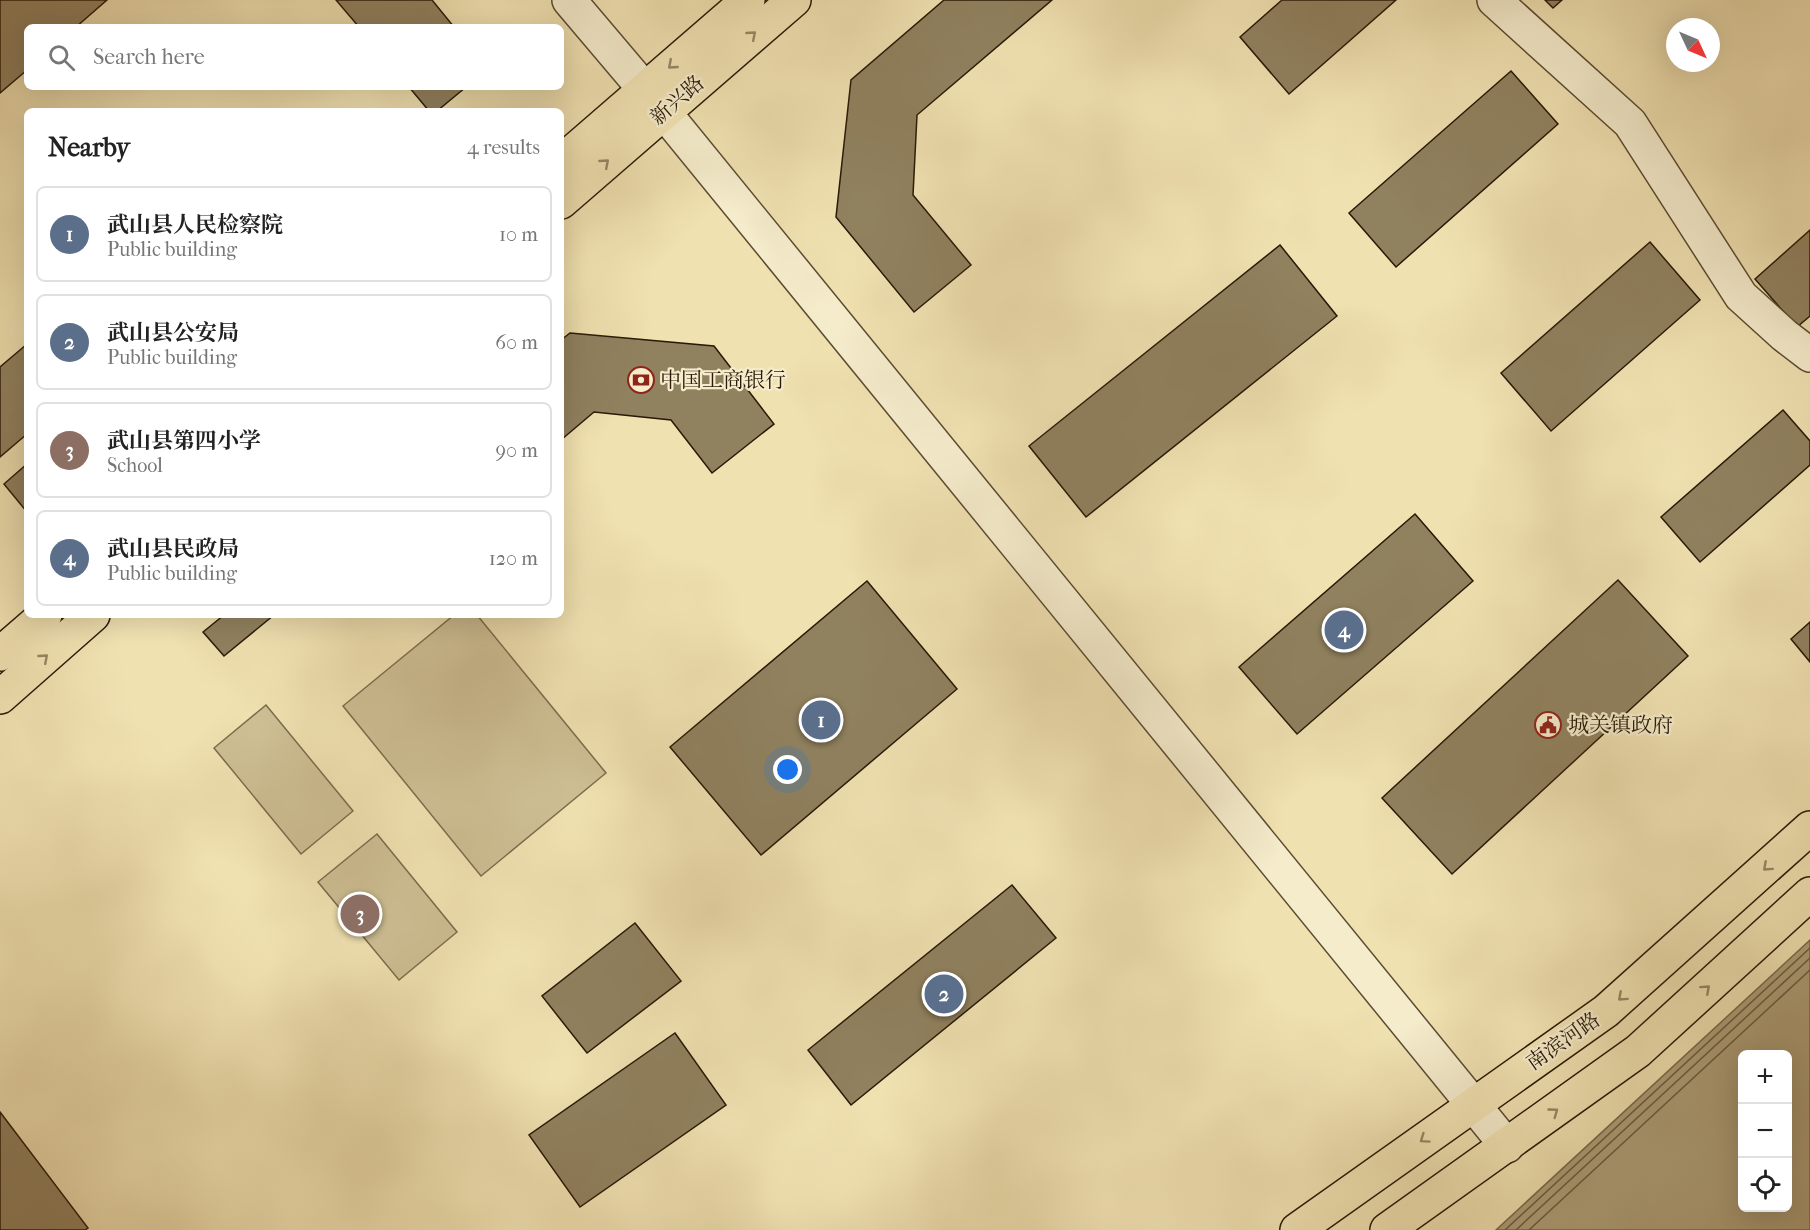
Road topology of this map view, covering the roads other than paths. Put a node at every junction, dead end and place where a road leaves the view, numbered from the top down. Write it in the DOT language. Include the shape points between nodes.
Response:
graph roads {
  1 [pos="569,0"];
  2 [pos="748,0"];
  3 [pos="794,0"];
  4 [pos="1494,0"];
  5 [pos="654,100"];
  6 [pos="564,160"];
  7 [pos="564,199"];
  8 [pos="1810,355"];
  9 [pos="42,618"];
  10 [pos="90,618"];
  11 [pos="0,654"];
  12 [pos="0,697"];
  13 [pos="1810,828"];
  14 [pos="1810,894"];
  15 [pos="1472,1105"];
  16 [pos="1507,1146"];
  17 [pos="1297,1230"];
  18 [pos="1387,1230"];
  1 -- 5 [label="street"];
  2 -- 5 [label="main road, 新兴路, one-way"];
  5 -- 3 [label="main road, 新兴路, one-way"];
  4 -- 8 [label="street" via="1630,123 1741,296"];
  5 -- 6 [label="main road, 新兴路"];
  7 -- 5 [label="main road, 新兴路, one-way"];
  5 -- 15 [label="street"];
  9 -- 11 [label="main road"];
  12 -- 10 [label="main road, one-way"];
  13 -- 15 [label="main road, 南滨河路, one-way" via="1606,1011"];
  16 -- 14 [label="main road, one-way" via="1638,1051"];
  15 -- 16 [label="street"];
  15 -- 17 [label="main road, 南滨河路, one-way"];
  16 -- 18 [label="main road"];
}
